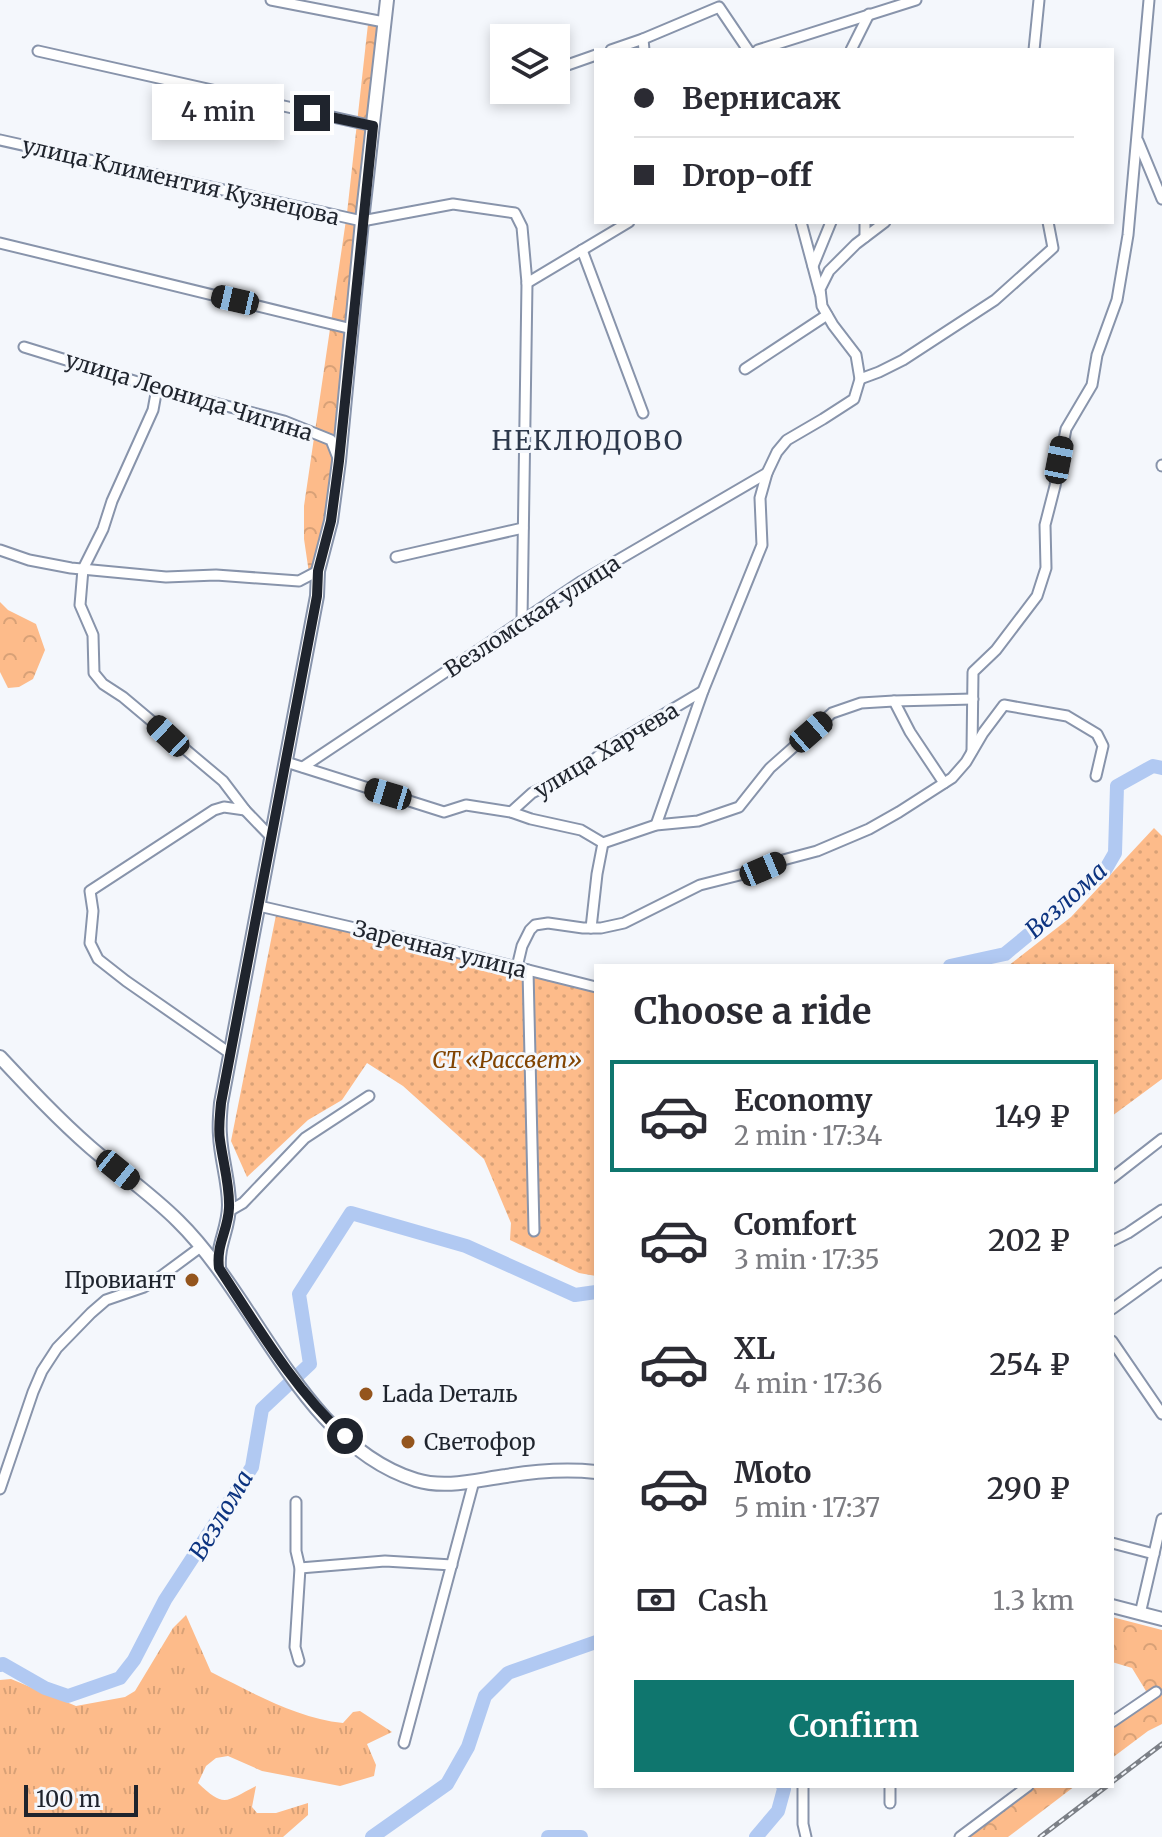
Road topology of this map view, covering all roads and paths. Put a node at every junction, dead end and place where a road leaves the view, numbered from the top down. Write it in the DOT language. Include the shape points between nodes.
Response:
graph roads {
  1 [pos="271,0"];
  2 [pos="387,0"];
  3 [pos="916,0"];
  4 [pos="1039,0"];
  5 [pos="1149,0"];
  6 [pos="869,14"];
  7 [pos="384,22"];
  8 [pos="643,39"];
  9 [pos="617,48"];
  10 [pos="644,48"];
  11 [pos="747,48"];
  12 [pos="764,48"];
  13 [pos="852,48"];
  14 [pos="1034,48"];
  15 [pos="38,51"];
  16 [pos="594,56"];
  17 [pos="570,64"];
  18 [pos="373,126"];
  19 [pos="1137,137"];
  20 [pos="0,140"];
  21 [pos="1162,199"];
  22 [pos="362,221"];
  23 [pos="626,224"];
  24 [pos="802,224"];
  25 [pos="830,224"];
  26 [pos="865,224"];
  27 [pos="882,224"];
  28 [pos="1048,224"];
  29 [pos="865,237"];
  30 [pos="0,243"];
  31 [pos="582,250"];
  32 [pos="813,266"];
  33 [pos="527,283"];
  34 [pos="821,297"];
  35 [pos="827,315"];
  36 [pos="352,329"];
  37 [pos="24,347"];
  38 [pos="745,369"];
  39 [pos="860,379"];
  40 [pos="157,388"];
  41 [pos="643,413"];
  42 [pos="339,461"];
  43 [pos="767,473"];
  44 [pos="523,528"];
  45 [pos="0,550"];
  46 [pos="396,557"];
  47 [pos="83,569"];
  48 [pos="318,571"];
  49 [pos="522,620"];
  50 [pos="703,691"];
  51 [pos="973,699"];
  52 [pos="894,701"];
  53 [pos="972,711"];
  54 [pos="991,722"];
  55 [pos="972,751"];
  56 [pos="286,762"];
  57 [pos="303,767"];
  58 [pos="1096,776"];
  59 [pos="944,783"];
  60 [pos="245,810"];
  61 [pos="511,812"];
  62 [pos="656,825"];
  63 [pos="272,838"];
  64 [pos="603,843"];
  65 [pos="259,906"];
  66 [pos="591,928"];
  67 [pos="523,969"];
  68 [pos="594,987"];
  69 [pos="231,1054"];
  70 [pos="0,1057"];
  71 [pos="369,1096"];
  72 [pos="1162,1139"];
  73 [pos="1114,1176"];
  74 [pos="1162,1210"];
  75 [pos="229,1211"];
  76 [pos="534,1231"];
  77 [pos="1114,1240"];
  78 [pos="221,1244"];
  79 [pos="202,1246"];
  80 [pos="219,1268"];
  81 [pos="1162,1273"];
  82 [pos="1114,1308"];
  83 [pos="1114,1344"];
  84 [pos="1162,1414"];
  85 [pos="594,1472"];
  86 [pos="474,1481"];
  87 [pos="0,1489"];
  88 [pos="296,1502"];
  89 [pos="1162,1519"];
  90 [pos="1114,1544"];
  91 [pos="1154,1554"];
  92 [pos="452,1565"];
  93 [pos="300,1568"];
  94 [pos="1114,1607"];
  95 [pos="1140,1614"];
  96 [pos="1162,1619"];
  97 [pos="299,1661"];
  98 [pos="1156,1692"];
  99 [pos="1114,1719"];
  100 [pos="404,1743"];
  101 [pos="803,1788"];
  102 [pos="890,1788"];
  103 [pos="1025,1788"];
  104 [pos="890,1803"];
  105 [pos="806,1837"];
  106 [pos="960,1837"];
  1 -- 7 [label="street"];
  2 -- 7 [label="street"];
  3 -- 6 [label="street"];
  4 -- 14 [label="street"];
  5 -- 19 [label="street"];
  6 -- 12 [label="street"];
  6 -- 13 [label="street"];
  7 -- 18 [label="street"];
  8 -- 9 [label="street"];
  8 -- 10 [label="street"];
  8 -- 11 [label="street" via="719,7"];
  15 -- 18 [label="street"];
  16 -- 17 [label="street"];
  18 -- 22 [label="street"];
  19 -- 21 [label="street"];
  19 -- 51 [label="street" via="1117,300 1092,385 1066,429 1045,525 1042,582 1029,607 973,672"];
  20 -- 22 [label="street, улица Климентия Кузнецова"];
  22 -- 33 [label="street" via="453,204 515,213 522,227"];
  22 -- 36 [label="street"];
  23 -- 31 [label="street"];
  24 -- 32 [label="street"];
  25 -- 32 [label="street"];
  26 -- 29 [label="street"];
  27 -- 29 [label="street"];
  28 -- 39 [label="street" via="1053,248 995,300 903,360"];
  29 -- 34 [label="street" via="829,271"];
  30 -- 36 [label="street"];
  31 -- 33 [label="street"];
  31 -- 41 [label="street"];
  32 -- 34 [label="street"];
  33 -- 44 [label="street"];
  34 -- 35 [label="street"];
  35 -- 38 [label="street"];
  35 -- 39 [label="street" via="856,355"];
  36 -- 42 [label="street"];
  37 -- 40 [label="street, улица Леонида Чигина"];
  39 -- 43 [label="street" via="854,399 787,440"];
  40 -- 42 [label="street, улица Леонида Чигина" via="284,421 331,440"];
  40 -- 47 [label="street" via="153,410"];
  42 -- 48 [label="street"];
  43 -- 49 [label="street, Везломская улица"];
  43 -- 50 [label="street" via="760,498 762,545"];
  44 -- 46 [label="street"];
  44 -- 49 [label="street"];
  45 -- 47 [label="street"];
  47 -- 48 [label="street" via="299,581"];
  47 -- 60 [label="street" via="80,605 93,635 98,680 223,781"];
  48 -- 56 [label="street"];
  49 -- 57 [label="street, Везломская улица"];
  50 -- 61 [label="street, улица Харчева" via="607,748 587,766 532,793"];
  50 -- 62 [label="street"];
  51 -- 52 [label="street"];
  51 -- 53 [label="street"];
  52 -- 59 [label="street"];
  52 -- 62 [label="street" via="861,703 832,713 770,768 739,807 698,821"];
  53 -- 54 [label="street" via="976,718"];
  53 -- 55 [label="street"];
  54 -- 55 [label="street"];
  54 -- 58 [label="street" via="1004,705 1067,716 1097,734 1103,746"];
  55 -- 59 [label="street"];
  56 -- 57 [label="street"];
  56 -- 63 [label="street"];
  57 -- 61 [label="street" via="444,812 466,805"];
  59 -- 66 [label="street" via="849,838 700,885 624,923"];
  60 -- 63 [label="street"];
  60 -- 69 [label="street" via="214,810 90,891 90,943 98,959"];
  61 -- 64 [label="street" via="581,830"];
  62 -- 64 [label="street"];
  63 -- 65 [label="street"];
  64 -- 66 [label="street"];
  65 -- 67 [label="street, Заречная улица"];
  65 -- 69 [label="street" via="248,936"];
  66 -- 67 [label="street" via="535,925 522,946"];
  67 -- 68 [label="street, Заречная улица"];
  67 -- 76 [label="street"];
  69 -- 75 [label="street" via="219,1122"];
  70 -- 79 [label="street" via="67,1127"];
  71 -- 75 [label="street" via="305,1138"];
  72 -- 73 [label="street"];
  74 -- 77 [label="street"];
  75 -- 78 [label="street"];
  78 -- 79 [label="street"];
  78 -- 80 [label="street"];
  79 -- 80 [label="street"];
  79 -- 87 [label="street" via="144,1287 106,1300 57,1348 33,1392"];
  80 -- 86 [label="street" via="309,1398 361,1450 399,1474 426,1483"];
  81 -- 82 [label="street"];
  83 -- 84 [label="street"];
  85 -- 86 [label="street" via="533,1472"];
  86 -- 92 [label="street"];
  88 -- 93 [label="street"];
  89 -- 91 [label="street"];
  90 -- 91 [label="street"];
  91 -- 95 [label="street"];
  92 -- 93 [label="street" via="385,1561"];
  92 -- 100 [label="street"];
  93 -- 97 [label="street" via="295,1647"];
  94 -- 95 [label="street"];
  95 -- 96 [label="street"];
  98 -- 99 [label="street"];
  101 -- 105 [label="street"];
  102 -- 104 [label="street"];
  103 -- 106 [label="street"];
}
